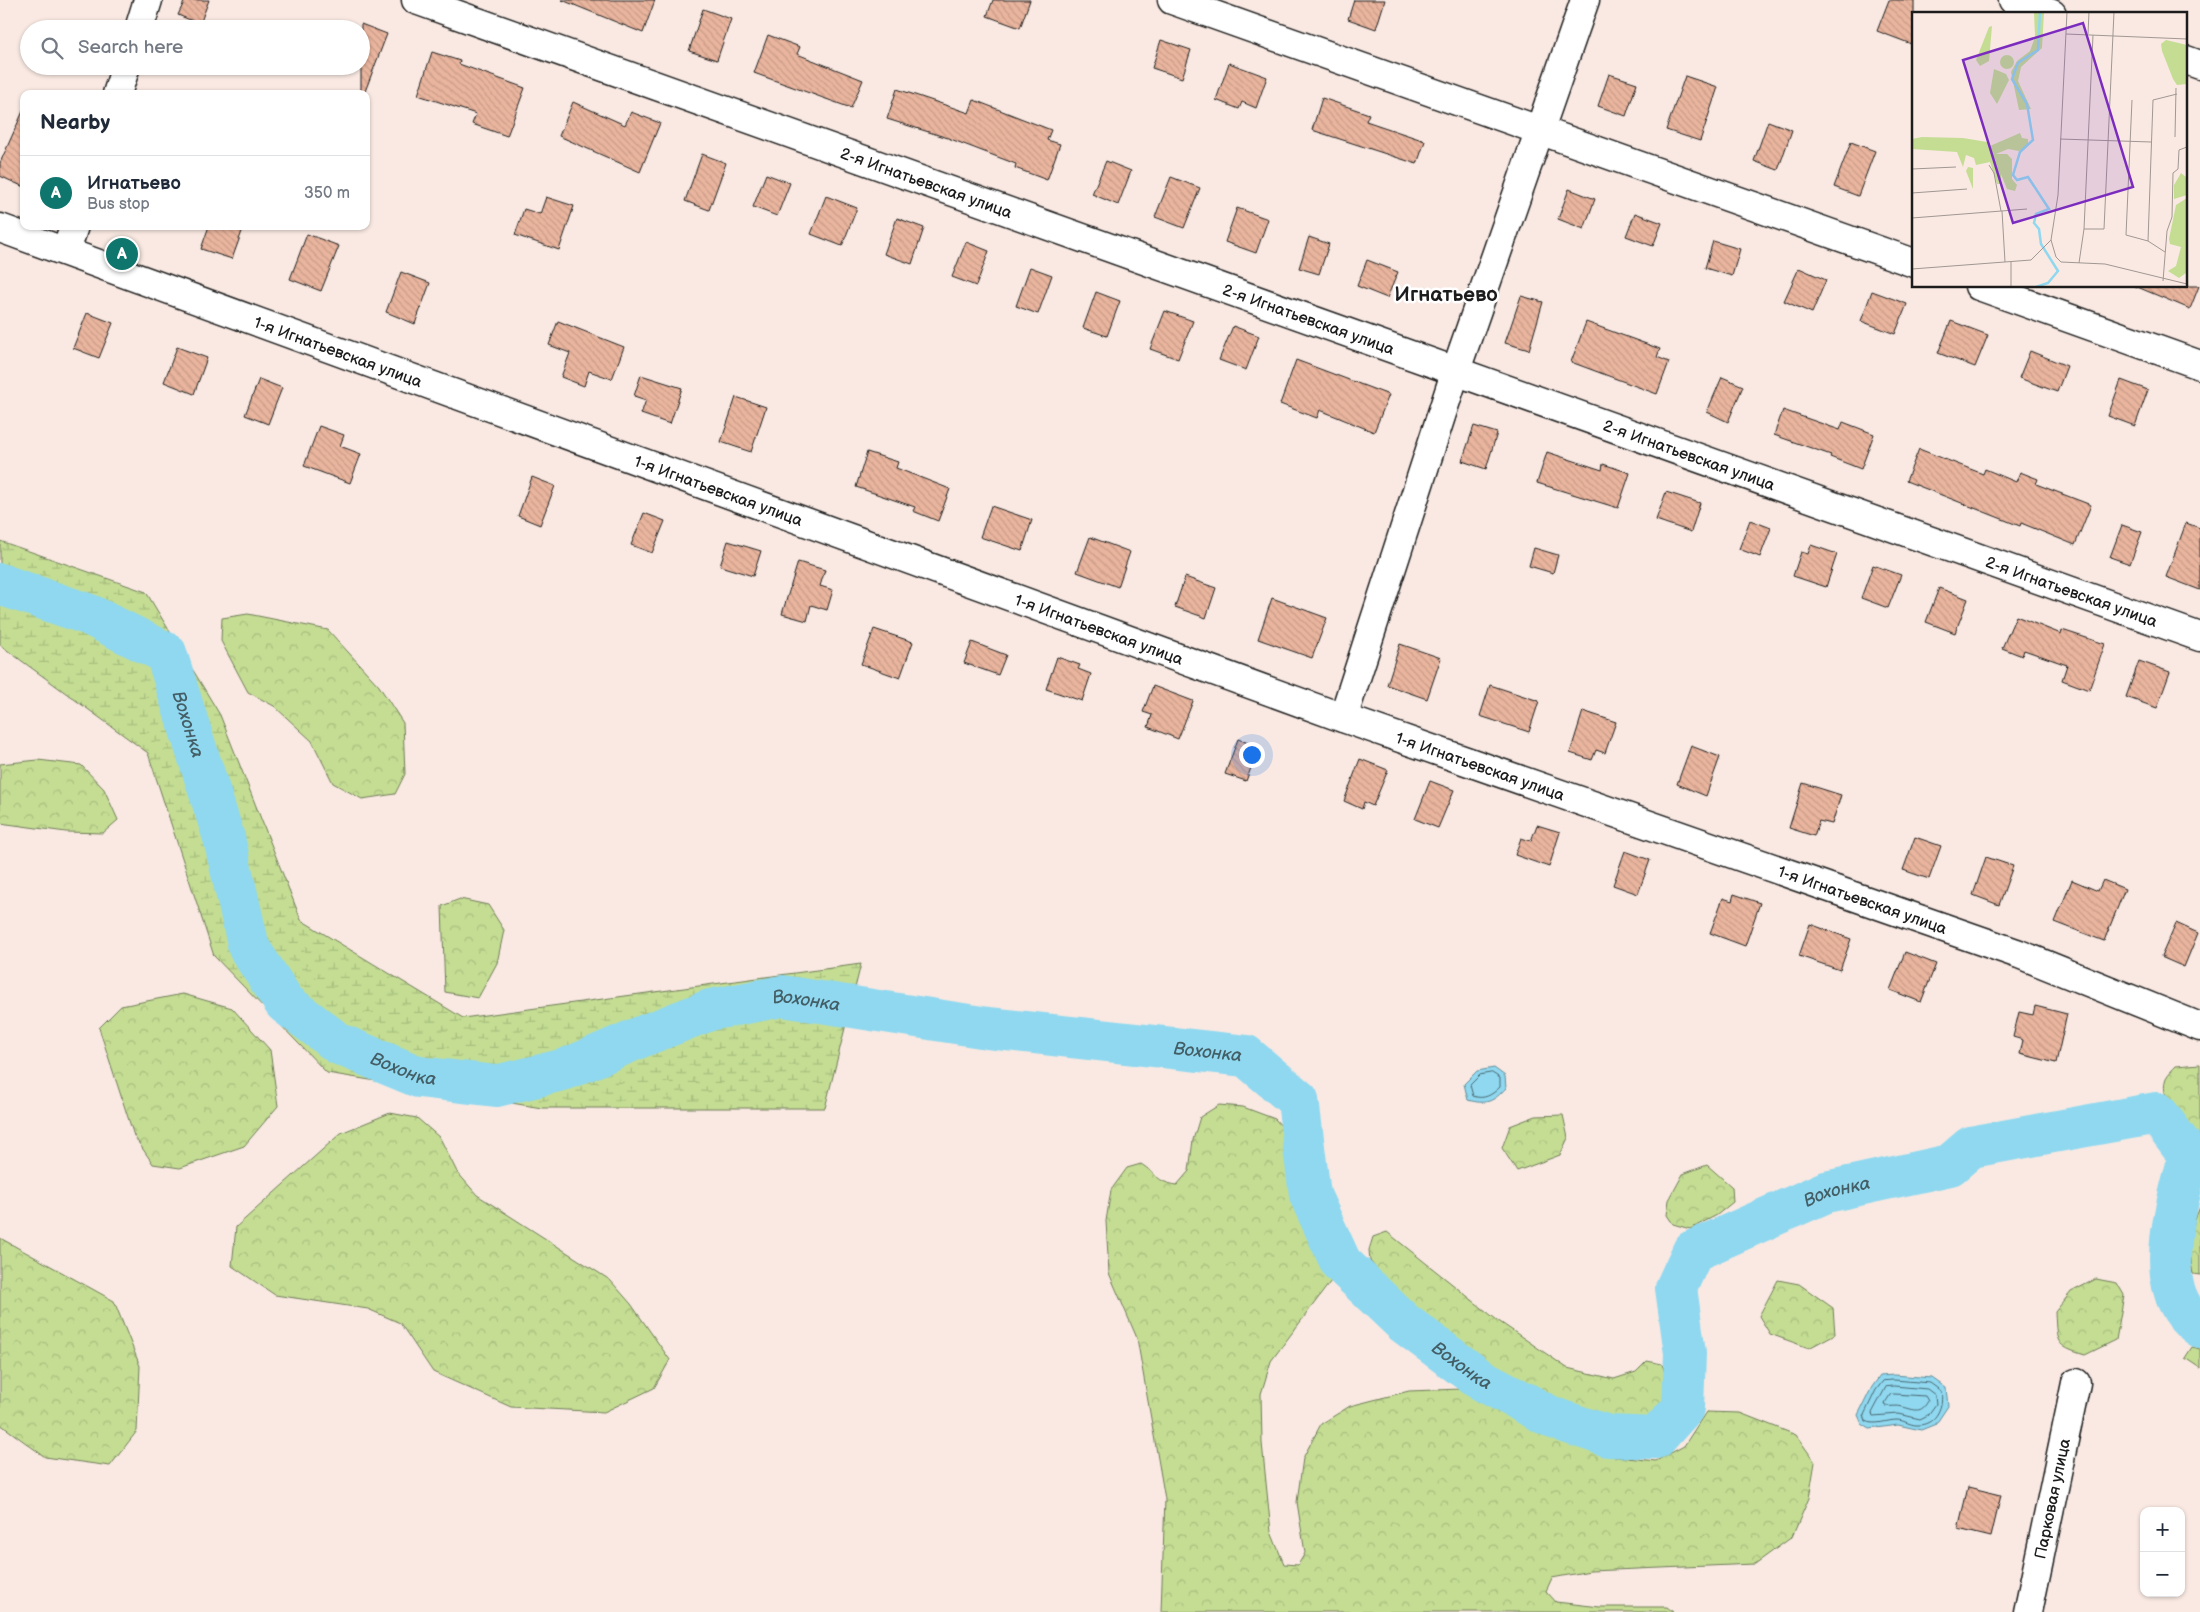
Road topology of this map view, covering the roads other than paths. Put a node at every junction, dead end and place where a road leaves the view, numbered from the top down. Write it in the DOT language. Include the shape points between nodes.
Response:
graph roads {
  1 [pos="148,0"];
  2 [pos="416,0"];
  3 [pos="1172,0"];
  4 [pos="1585,0"];
  5 [pos="2013,0"];
  6 [pos="2046,12"];
  7 [pos="141,20"];
  8 [pos="2188,61"];
  9 [pos="2200,65"];
  10 [pos="123,75"];
  11 [pos="118,90"];
  12 [pos="1540,130"];
  13 [pos="0,228"];
  14 [pos="70,239"];
  15 [pos="1912,262"];
  16 [pos="1985,288"];
  17 [pos="2200,365"];
  18 [pos="1456,370"];
  19 [pos="2200,637"];
  20 [pos="1343,718"];
  21 [pos="2200,1027"];
  22 [pos="2076,1383"];
  23 [pos="2028,1612"];
  1 -- 7 [label="street"];
  2 -- 18 [label="street, 2-я Игнатьевская улица"];
  3 -- 12 [label="street"];
  4 -- 12 [label="street"];
  5 -- 6 [label="street"];
  8 -- 9 [label="street"];
  10 -- 11 [label="street"];
  12 -- 15 [label="street"];
  12 -- 18 [label="street"];
  13 -- 14 [label="street, 1-я Игнатьевская улица"];
  14 -- 20 [label="street, 1-я Игнатьевская улица"];
  16 -- 17 [label="street"];
  18 -- 19 [label="street, 2-я Игнатьевская улица"];
  18 -- 20 [label="street"];
  20 -- 21 [label="street, 1-я Игнатьевская улица" via="2019,954"];
  22 -- 23 [label="street, Парковая улица"];
}
